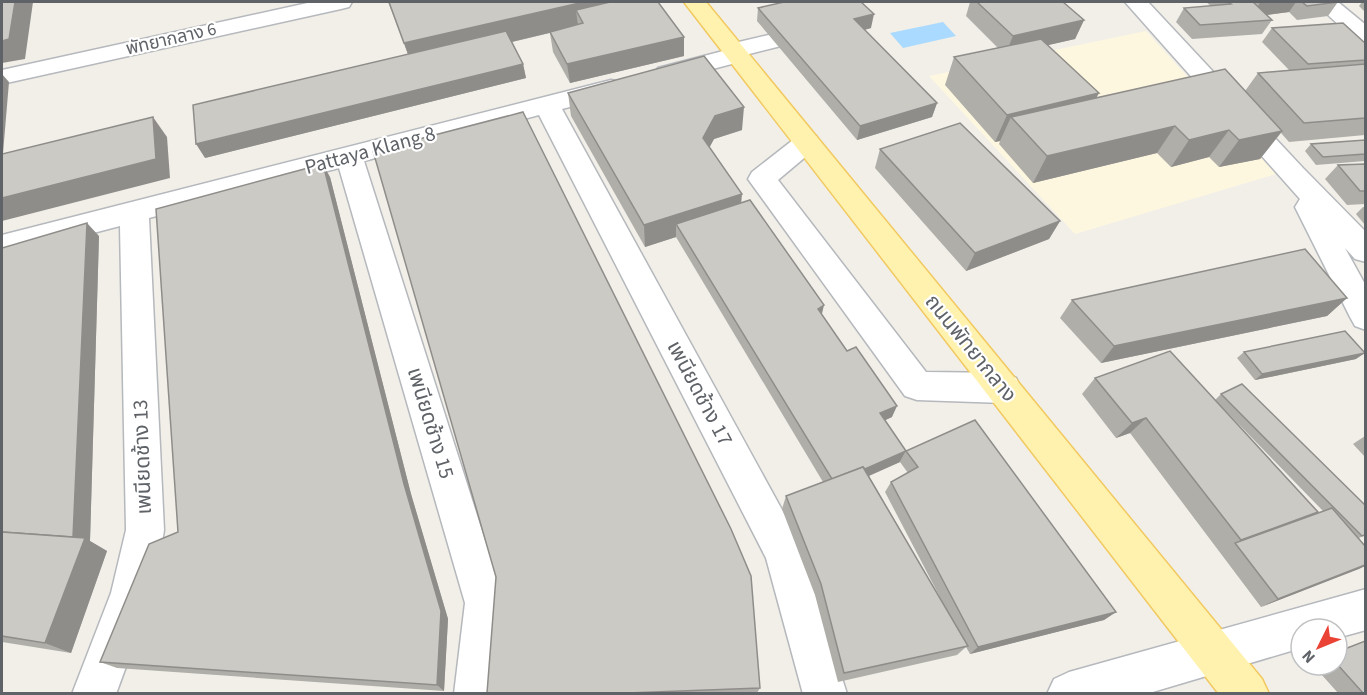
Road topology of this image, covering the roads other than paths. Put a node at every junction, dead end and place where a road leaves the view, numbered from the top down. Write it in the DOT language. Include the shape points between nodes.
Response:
graph roads {
  1 [pos="341,2"];
  2 [pos="695,2"];
  3 [pos="1136,2"];
  4 [pos="1324,2"];
  5 [pos="1365,38"];
  6 [pos="773,41"];
  7 [pos="736,53"];
  8 [pos="2,77"];
  9 [pos="546,104"];
  10 [pos="807,142"];
  11 [pos="350,156"];
  12 [pos="1293,175"];
  13 [pos="134,212"];
  14 [pos="2,246"];
  15 [pos="1365,251"];
  16 [pos="1365,317"];
  17 [pos="1004,388"];
  18 [pos="1365,609"];
  19 [pos="1213,651"];
  20 [pos="94,693"];
  21 [pos="476,693"];
  22 [pos="825,693"];
  23 [pos="1069,693"];
  24 [pos="1247,693"];
  1 -- 8 [label="street, พัทยากลาง 6"];
  2 -- 7 [label="main road, ถนนพัทยากลาง"];
  3 -- 12 [label="street"];
  4 -- 5 [label="street"];
  6 -- 7 [label="street, Pattaya Klang 8"];
  7 -- 9 [label="street, Pattaya Klang 8"];
  7 -- 10 [label="main road, ถนนพัทยากลาง"];
  9 -- 11 [label="street, Pattaya Klang 8"];
  9 -- 22 [label="street, เพนียดช้าง 17" via="784,553"];
  10 -- 17 [label="main road, ถนนพัทยากลาง"];
  10 -- 17 [label="street" via="762,178 917,386"];
  11 -- 13 [label="street, Pattaya Klang 8"];
  11 -- 21 [label="street, เพนียดช้าง 15" via="485,603"];
  12 -- 15 [label="street"];
  12 -- 16 [label="street"];
  13 -- 14 [label="street, Pattaya Klang 8"];
  13 -- 20 [label="street, เพนียดช้าง 13" via="145,530 124,619"];
  17 -- 19 [label="main road, ถนนพัทยากลาง"];
  18 -- 19 [label="street"];
  19 -- 23 [label="street"];
  19 -- 24 [label="main road, ถนนพัทยากลาง"];
}
